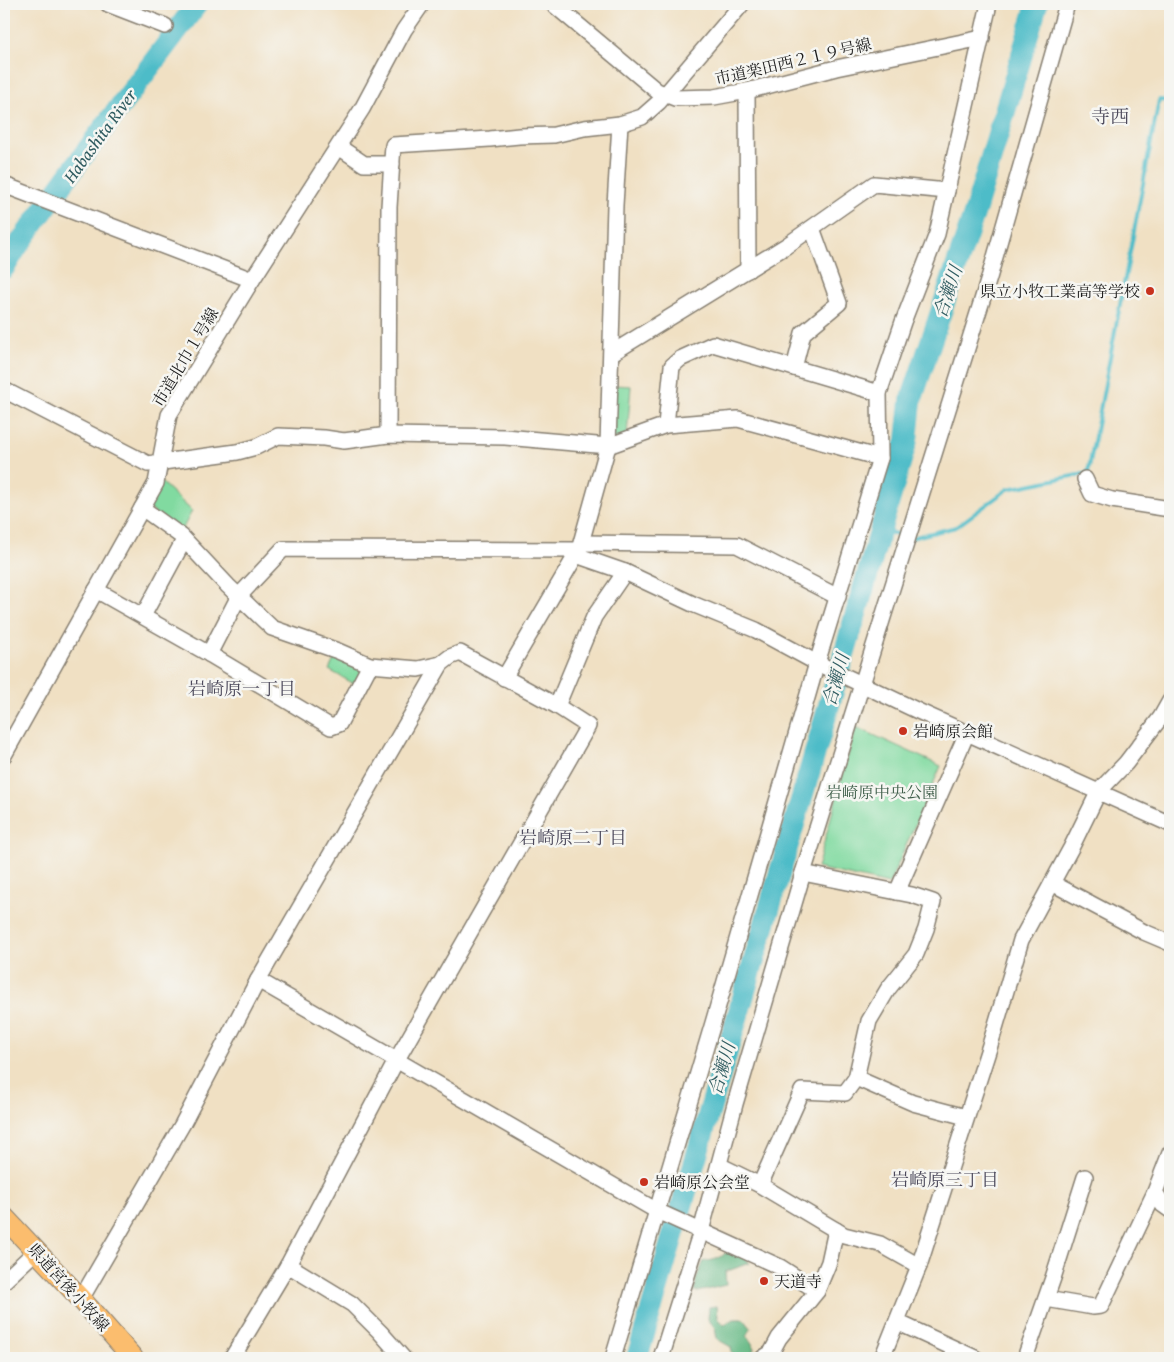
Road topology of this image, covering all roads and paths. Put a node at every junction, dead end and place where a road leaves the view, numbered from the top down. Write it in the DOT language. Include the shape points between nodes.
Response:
graph roads {
  1 [pos="108,4"];
  2 [pos="422,4"];
  3 [pos="553,4"];
  4 [pos="742,4"];
  5 [pos="989,4"];
  6 [pos="1067,4"];
  7 [pos="164,26"];
  8 [pos="982,38"];
  9 [pos="747,91"];
  10 [pos="664,95"];
  11 [pos="620,124"];
  12 [pos="339,148"];
  13 [pos="392,164"];
  14 [pos="4,185"];
  15 [pos="946,192"];
  16 [pos="812,228"];
  17 [pos="748,270"];
  18 [pos="252,280"];
  19 [pos="612,353"];
  20 [pos="794,368"];
  21 [pos="4,390"];
  22 [pos="879,394"];
  23 [pos="666,425"];
  24 [pos="388,435"];
  25 [pos="608,446"];
  26 [pos="880,458"];
  27 [pos="158,463"];
  28 [pos="1084,479"];
  29 [pos="142,508"];
  30 [pos="1170,509"];
  31 [pos="184,540"];
  32 [pos="579,549"];
  33 [pos="625,572"];
  34 [pos="96,590"];
  35 [pos="239,596"];
  36 [pos="838,596"];
  37 [pos="144,616"];
  38 [pos="209,654"];
  39 [pos="441,664"];
  40 [pos="370,665"];
  41 [pos="821,665"];
  42 [pos="504,678"];
  43 [pos="861,684"];
  44 [pos="1170,701"];
  45 [pos="557,706"];
  46 [pos="967,733"];
  47 [pos="4,755"];
  48 [pos="1099,792"];
  49 [pos="1170,824"];
  50 [pos="803,873"];
  51 [pos="1052,883"];
  52 [pos="897,892"];
  53 [pos="1170,943"];
  54 [pos="258,980"];
  55 [pos="396,1061"];
  56 [pos="856,1078"];
  57 [pos="966,1117"];
  58 [pos="1170,1153"];
  59 [pos="718,1165"];
  60 [pos="1085,1177"];
  61 [pos="760,1185"];
  62 [pos="1155,1192"];
  63 [pos="1170,1210"];
  64 [pos="657,1211"];
  65 [pos="4,1217"];
  66 [pos="697,1229"];
  67 [pos="836,1230"];
  68 [pos="36,1251"];
  69 [pos="288,1265"];
  70 [pos="919,1266"];
  71 [pos="4,1280"];
  72 [pos="818,1291"];
  73 [pos="81,1299"];
  74 [pos="1046,1299"];
  75 [pos="898,1322"];
  76 [pos="133,1358"];
  77 [pos="232,1358"];
  78 [pos="403,1358"];
  79 [pos="613,1358"];
  80 [pos="661,1358"];
  81 [pos="763,1358"];
  82 [pos="882,1358"];
  83 [pos="975,1358"];
  84 [pos="1025,1358"];
  1 -- 7 [label="street"];
  2 -- 12 [label="street, 市道北巾１号線" via="404,30"];
  3 -- 10 [label="street, 市道楽田西２１９号線"];
  4 -- 10 [label="street"];
  5 -- 8 [label="street"];
  6 -- 43 [label="street" via="989,278"];
  8 -- 9 [label="street, 市道楽田西２１９号線" via="836,68"];
  8 -- 15 [label="street"];
  9 -- 10 [label="street, 市道楽田西２１９号線" via="714,98"];
  9 -- 17 [label="street"];
  10 -- 11 [label="street" via="642,117"];
  11 -- 13 [label="street" via="554,135 393,145"];
  11 -- 19 [label="street"];
  12 -- 13 [label="street" via="364,164"];
  12 -- 18 [label="street, 市道北巾１号線"];
  13 -- 24 [label="street"];
  14 -- 18 [label="street"];
  15 -- 16 [label="street" via="874,184"];
  15 -- 22 [label="street" via="937,234"];
  16 -- 17 [label="street"];
  16 -- 20 [label="street" via="839,303 803,333"];
  17 -- 19 [label="street"];
  18 -- 27 [label="street, 市道北巾１号線" via="169,415"];
  19 -- 25 [label="street"];
  20 -- 22 [label="street"];
  20 -- 23 [label="street" via="713,344 688,355 672,366"];
  21 -- 27 [label="street" via="148,464"];
  22 -- 26 [label="street"];
  23 -- 25 [label="street"];
  23 -- 26 [label="street" via="738,419"];
  24 -- 25 [label="street" via="505,436"];
  24 -- 27 [label="street" via="344,441 278,436 237,452"];
  25 -- 32 [label="street"];
  26 -- 36 [label="street"];
  27 -- 29 [label="street, 市道北巾１号線" via="156,483"];
  28 -- 30 [label="street" via="1092,494"];
  29 -- 31 [label="street"];
  29 -- 34 [label="street, 市道北巾１号線"];
  31 -- 35 [label="street"];
  31 -- 37 [label="street"];
  32 -- 33 [label="street"];
  32 -- 35 [label="street" via="283,549"];
  32 -- 36 [label="street" via="737,545"];
  32 -- 42 [label="street"];
  33 -- 41 [label="street" via="756,630"];
  33 -- 45 [label="street" via="594,617"];
  34 -- 37 [label="street"];
  34 -- 47 [label="street, 市道北巾１号線"];
  35 -- 38 [label="street"];
  35 -- 40 [label="street" via="272,628"];
  36 -- 41 [label="street"];
  37 -- 38 [label="street"];
  38 -- 40 [label="street" via="331,727 339,724"];
  39 -- 40 [label="street" via="418,669"];
  39 -- 42 [label="street" via="460,653"];
  39 -- 54 [label="street"];
  41 -- 43 [label="street"];
  41 -- 64 [label="street"];
  42 -- 45 [label="street"];
  43 -- 46 [label="street"];
  43 -- 50 [label="street"];
  44 -- 48 [label="street" via="1126,763"];
  45 -- 55 [label="street" via="588,726"];
  46 -- 48 [label="street"];
  46 -- 52 [label="street"];
  48 -- 49 [label="street"];
  48 -- 51 [label="street"];
  50 -- 52 [label="street"];
  50 -- 59 [label="street"];
  51 -- 53 [label="street"];
  51 -- 57 [label="street" via="1021,940"];
  52 -- 56 [label="street" via="933,902 916,954 888,989 869,1021"];
  54 -- 55 [label="street"];
  54 -- 73 [label="street" via="182,1125"];
  55 -- 64 [label="street"];
  55 -- 69 [label="street"];
  56 -- 57 [label="street" via="913,1102"];
  56 -- 61 [label="street" via="845,1093 802,1091"];
  57 -- 70 [label="street"];
  58 -- 62 [label="street"];
  59 -- 61 [label="street"];
  59 -- 66 [label="street"];
  60 -- 74 [label="street"];
  61 -- 67 [label="street"];
  62 -- 63 [label="street" via="1163,1206"];
  62 -- 74 [label="street" via="1101,1306"];
  64 -- 66 [label="street"];
  64 -- 79 [label="street"];
  65 -- 68 [label="main road, 県道宮後小牧線"];
  66 -- 72 [label="street" via="780,1267"];
  66 -- 80 [label="street"];
  67 -- 70 [label="street" via="880,1244"];
  67 -- 72 [label="street"];
  68 -- 71 [label="street"];
  68 -- 73 [label="main road, 県道宮後小牧線"];
  69 -- 77 [label="street"];
  69 -- 78 [label="street" via="352,1304"];
  70 -- 75 [label="street"];
  72 -- 81 [label="street" via="779,1338 771,1353"];
  73 -- 76 [label="main road, 県道宮後小牧線"];
  74 -- 84 [label="street"];
  75 -- 82 [label="street"];
  75 -- 83 [label="street"];
}
